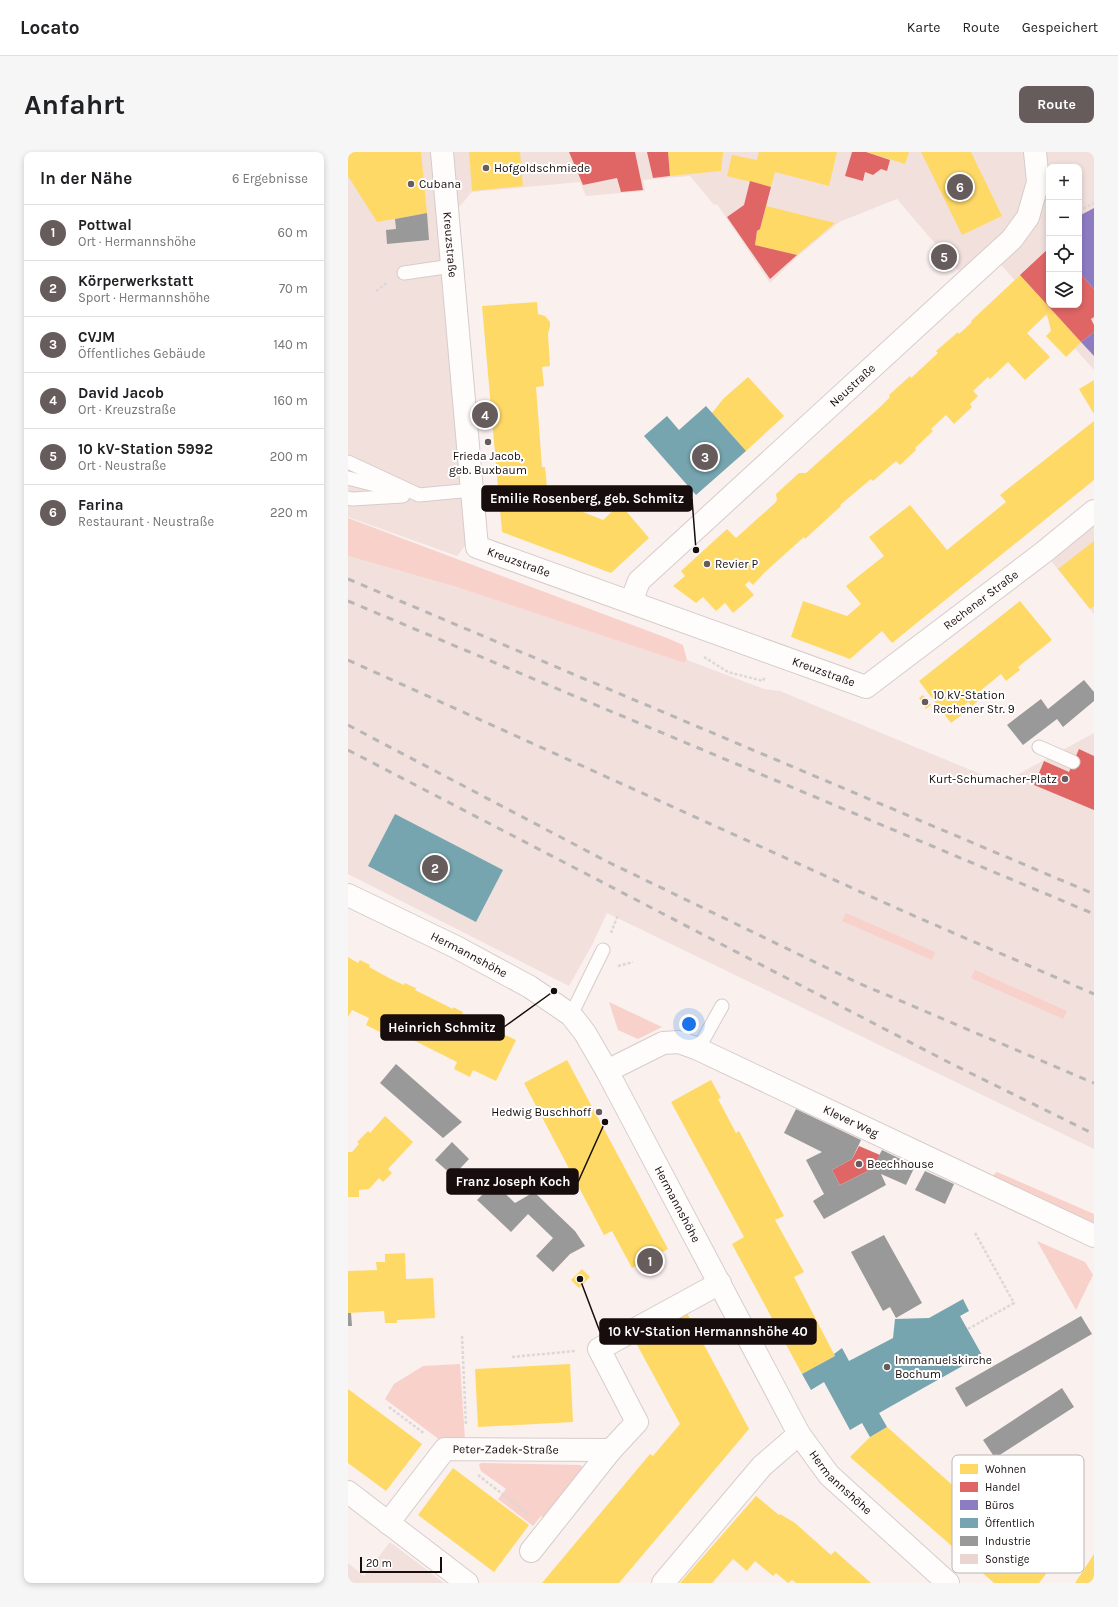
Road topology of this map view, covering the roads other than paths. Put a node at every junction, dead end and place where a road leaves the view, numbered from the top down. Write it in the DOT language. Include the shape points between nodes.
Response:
graph roads {
  1 [pos="442,152"];
  2 [pos="1035,152"];
  3 [pos="452,266"];
  4 [pos="404,273"];
  5 [pos="348,462"];
  6 [pos="352,480"];
  7 [pos="472,490"];
  8 [pos="419,495"];
  9 [pos="348,498"];
  10 [pos="1094,511"];
  11 [pos="631,602"];
  12 [pos="866,687"];
  13 [pos="1039,747"];
  14 [pos="1073,762"];
  15 [pos="348,895"];
  16 [pos="603,950"];
  17 [pos="722,1006"];
  18 [pos="571,1015"];
  19 [pos="698,1049"];
  20 [pos="607,1071"];
  21 [pos="1094,1236"];
  22 [pos="720,1283"];
  23 [pos="799,1434"];
  24 [pos="612,1450"];
  25 [pos="348,1492"];
  26 [pos="388,1523"];
  27 [pos="532,1551"];
  28 [pos="467,1583"];
  29 [pos="663,1583"];
  30 [pos="948,1583"];
  1 -- 3 [label="street, Kreuzstraße"];
  2 -- 11 [label="street, Neustraße" via="1038,182 1028,217 1012,239 639,581"];
  3 -- 4 [label="lane"];
  3 -- 7 [label="street, Kreuzstraße"];
  5 -- 8 [label="lane"];
  6 -- 8 [label="lane"];
  7 -- 8 [label="lane"];
  7 -- 11 [label="street, Kreuzstraße" via="477,547"];
  8 -- 9 [label="lane"];
  10 -- 12 [label="street, Rechener Straße"];
  11 -- 12 [label="street, Kreuzstraße"];
  13 -- 14 [label="lane"];
  15 -- 18 [label="street, Hermannshöhe" via="480,959"];
  16 -- 18 [label="lane"];
  17 -- 19 [label="lane"];
  18 -- 20 [label="street, Hermannshöhe" via="585,1033"];
  19 -- 20 [label="street, Klever Weg" via="679,1042 663,1043"];
  19 -- 21 [label="street, Klever Weg"];
  20 -- 22 [label="street, Hermannshöhe"];
  22 -- 23 [label="street, Hermannshöhe"];
  22 -- 24 [label="street" via="599,1349 637,1422"];
  23 -- 29 [label="street" via="762,1466"];
  23 -- 30 [label="street, Hermannshöhe" via="829,1475"];
  24 -- 26 [label="street, Peter-Zadek-Straße" via="445,1449"];
  24 -- 27 [label="street"];
  25 -- 26 [label="street"];
  26 -- 28 [label="street"];
}
